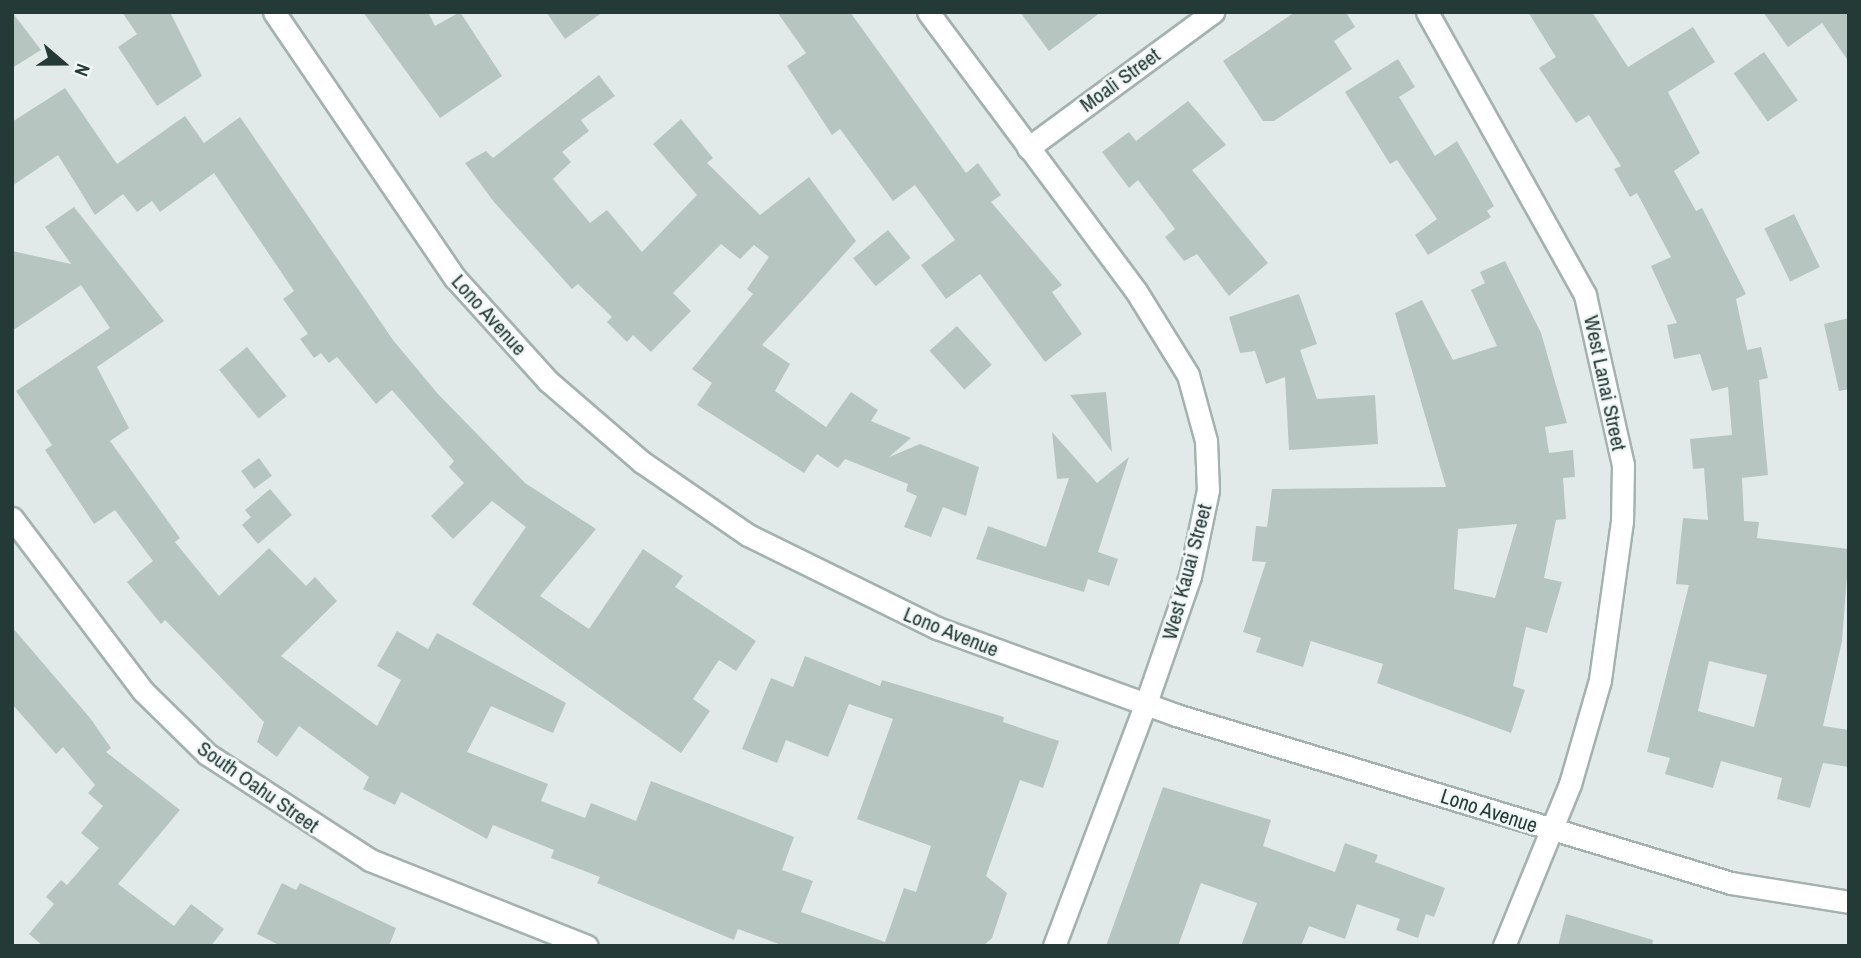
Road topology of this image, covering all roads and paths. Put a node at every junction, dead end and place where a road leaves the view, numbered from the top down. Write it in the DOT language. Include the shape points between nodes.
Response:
graph roads {
  1 [pos="274,12"];
  2 [pos="928,12"];
  3 [pos="1213,12"];
  4 [pos="1427,12"];
  5 [pos="1028,148"];
  6 [pos="12,518"];
  7 [pos="1146,703"];
  8 [pos="1549,830"];
  9 [pos="1849,902"];
  10 [pos="587,946"];
  11 [pos="1054,946"];
  12 [pos="1504,946"];
  1 -- 7 [label="street, Lono Avenue" via="455,278 548,381 642,462 748,535 855,592"];
  2 -- 5 [label="street, West Kauai Street"];
  3 -- 5 [label="street, Moali Street"];
  4 -- 8 [label="street, West Lanai Street" via="1585,295 1623,465 1622,521 1600,680"];
  5 -- 7 [label="street, West Kauai Street" via="1136,291 1181,364 1206,441 1208,490 1190,576"];
  6 -- 10 [label="street, South Oahu Street" via="143,691 207,754 370,860"];
  7 -- 8 [label="street, Lono Avenue"];
  7 -- 11 [label="street, West Kauai Street"];
  8 -- 9 [label="street, Lono Avenue" via="1731,883"];
  8 -- 12 [label="street, West Lanai Street"];
}
